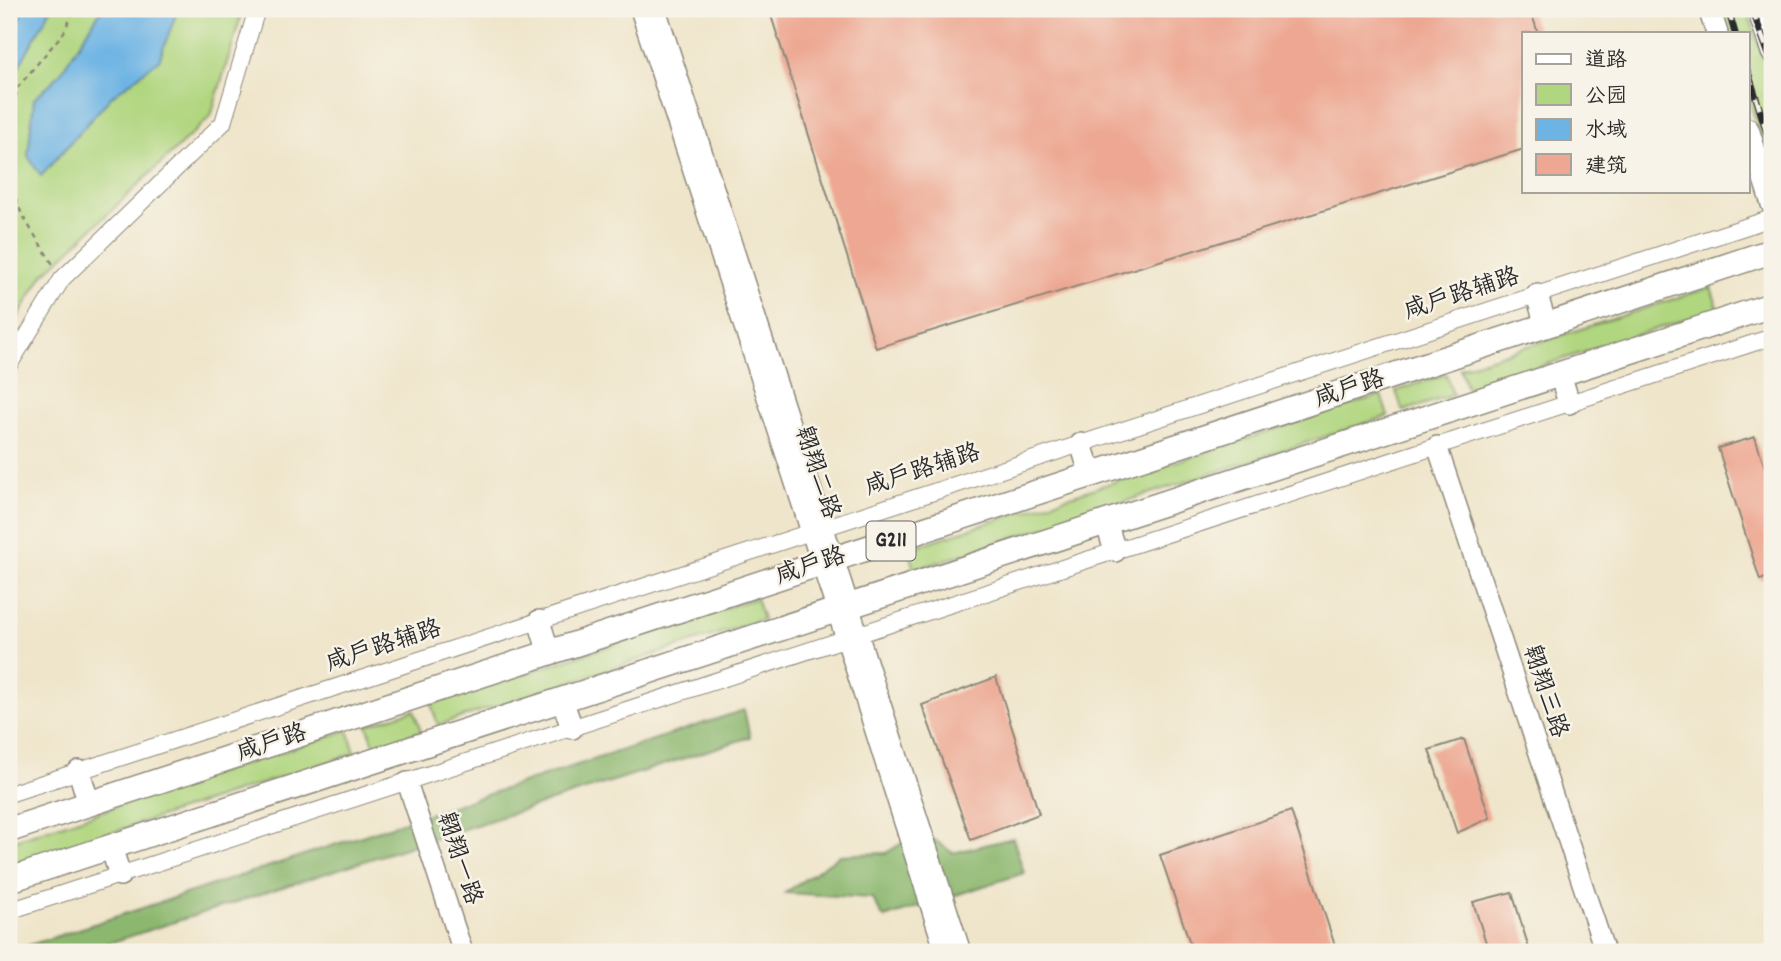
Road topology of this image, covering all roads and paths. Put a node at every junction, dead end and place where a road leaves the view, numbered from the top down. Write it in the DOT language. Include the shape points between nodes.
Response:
graph roads {
  1 [pos="74,9"];
  2 [pos="257,9"];
  3 [pos="640,9"];
  4 [pos="656,9"];
  5 [pos="1709,9"];
  6 [pos="1758,9"];
  7 [pos="1717,32"];
  8 [pos="1772,52"];
  9 [pos="9,127"];
  10 [pos="1750,135"];
  11 [pos="9,180"];
  12 [pos="1772,205"];
  13 [pos="1772,218"];
  14 [pos="1772,251"];
  15 [pos="62,279"];
  16 [pos="1536,295"];
  17 [pos="1772,305"];
  18 [pos="1546,326"];
  19 [pos="1772,337"];
  20 [pos="9,365"];
  21 [pos="1560,374"];
  22 [pos="1569,403"];
  23 [pos="1081,444"];
  24 [pos="1437,446"];
  25 [pos="1091,475"];
  26 [pos="1106,522"];
  27 [pos="817,530"];
  28 [pos="1115,551"];
  29 [pos="827,562"];
  30 [pos="843,608"];
  31 [pos="539,621"];
  32 [pos="852,637"];
  33 [pos="549,653"];
  34 [pos="562,700"];
  35 [pos="572,728"];
  36 [pos="79,771"];
  37 [pos="407,782"];
  38 [pos="9,794"];
  39 [pos="89,804"];
  40 [pos="9,830"];
  41 [pos="111,847"];
  42 [pos="120,875"];
  43 [pos="9,880"];
  44 [pos="9,911"];
  45 [pos="463,952"];
  46 [pos="945,952"];
  47 [pos="961,952"];
  48 [pos="1605,952"];
  1 -- 9 [label="path" via="64,32 18,87"];
  2 -- 15 [label="street" via="223,122"];
  3 -- 27 [label="street, 翱翔二路"];
  4 -- 27 [label="street, 翱翔二路"];
  5 -- 7 [label="main road"];
  6 -- 8 [label="main road"];
  10 -- 12 [label="main road"];
  11 -- 15 [label="path" via="22,215"];
  13 -- 16 [label="street, 咸户路辅路"];
  14 -- 18 [label="main road, 咸户路 / G211"];
  15 -- 20 [label="street"];
  16 -- 18 [label="main road"];
  16 -- 23 [label="street, 咸户路辅路"];
  17 -- 21 [label="main road, 咸户路 / G211"];
  18 -- 25 [label="main road, 咸户路 / G211"];
  19 -- 22 [label="street"];
  21 -- 22 [label="main road"];
  21 -- 26 [label="main road, 咸户路 / G211"];
  22 -- 24 [label="street"];
  23 -- 25 [label="main road"];
  23 -- 27 [label="street, 咸户路辅路"];
  24 -- 28 [label="street"];
  24 -- 48 [label="street, 翱翔三路"];
  25 -- 29 [label="main road, 咸户路 / G211"];
  26 -- 28 [label="main road"];
  26 -- 30 [label="main road, 咸户路 / G211"];
  27 -- 29 [label="street, 翱翔二路"];
  27 -- 31 [label="street, 咸户路辅路"];
  28 -- 32 [label="street"];
  29 -- 30 [label="street, 翱翔二路"];
  29 -- 33 [label="main road, 咸户路 / G211"];
  30 -- 32 [label="street, 翱翔二路"];
  30 -- 34 [label="main road, 咸户路 / G211"];
  31 -- 33 [label="main road"];
  31 -- 36 [label="street, 咸户路辅路"];
  32 -- 35 [label="street"];
  32 -- 46 [label="street, 翱翔二路"];
  32 -- 47 [label="street, 翱翔二路"];
  33 -- 39 [label="main road, 咸户路 / G211"];
  34 -- 35 [label="main road"];
  34 -- 41 [label="main road, 咸户路 / G211"];
  35 -- 37 [label="street"];
  36 -- 38 [label="street, 咸户路辅路"];
  36 -- 39 [label="main road"];
  37 -- 42 [label="street"];
  37 -- 45 [label="street, 翱翔一路"];
  39 -- 40 [label="main road, 咸户路 / G211"];
  41 -- 42 [label="main road"];
  41 -- 43 [label="main road, 咸户路 / G211"];
  42 -- 44 [label="street"];
}
